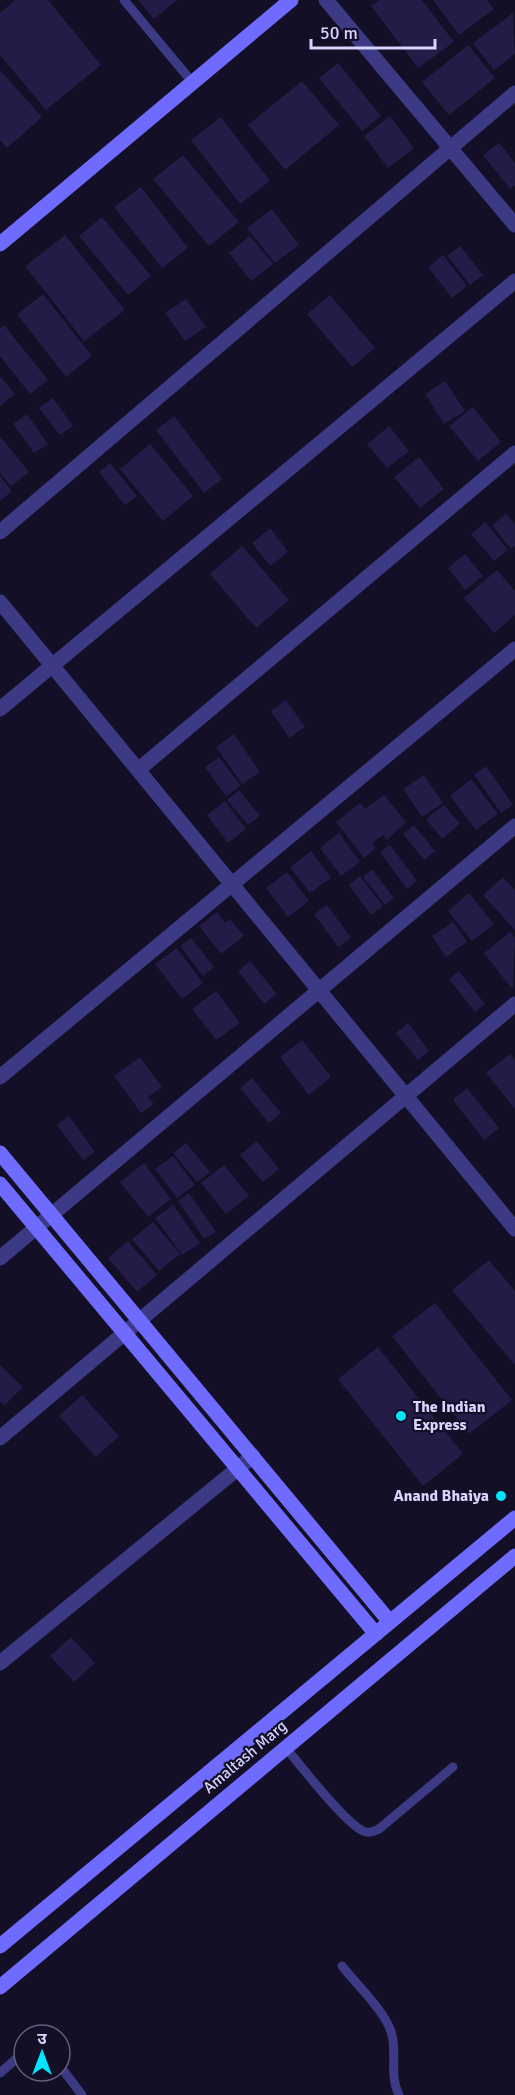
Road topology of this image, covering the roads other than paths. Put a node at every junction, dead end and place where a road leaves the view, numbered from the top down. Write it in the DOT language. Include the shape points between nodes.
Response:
graph roads {
  1 [pos="124,0"];
  2 [pos="291,0"];
  3 [pos="326,0"];
  4 [pos="193,83"];
  5 [pos="515,93"];
  6 [pos="450,148"];
  7 [pos="515,225"];
  8 [pos="0,244"];
  9 [pos="515,281"];
  10 [pos="515,453"];
  11 [pos="0,532"];
  12 [pos="0,602"];
  13 [pos="515,649"];
  14 [pos="52,666"];
  15 [pos="0,709"];
  16 [pos="138,770"];
  17 [pos="515,826"];
  18 [pos="232,884"];
  19 [pos="319,990"];
  20 [pos="515,1004"];
  21 [pos="0,1077"];
  22 [pos="406,1096"];
  23 [pos="0,1153"];
  24 [pos="0,1184"];
  25 [pos="51,1214"];
  26 [pos="36,1227"];
  27 [pos="515,1229"];
  28 [pos="0,1258"];
  29 [pos="140,1321"];
  30 [pos="125,1334"];
  31 [pos="0,1438"];
  32 [pos="252,1456"];
  33 [pos="238,1469"];
  34 [pos="515,1518"];
  35 [pos="515,1556"];
  36 [pos="390,1622"];
  37 [pos="376,1634"];
  38 [pos="0,1663"];
  39 [pos="285,1747"];
  40 [pos="453,1767"];
  41 [pos="0,1946"];
  42 [pos="342,1966"];
  43 [pos="0,1987"];
  44 [pos="12,2062"];
  45 [pos="0,2073"];
  46 [pos="72,2082"];
  47 [pos="397,2091"];
  48 [pos="82,2095"];
  49 [pos="387,2095"];
  1 -- 4 [label="lane"];
  2 -- 4 [label="street"];
  3 -- 6 [label="street"];
  4 -- 8 [label="street"];
  5 -- 6 [label="street"];
  6 -- 7 [label="street"];
  6 -- 11 [label="street"];
  9 -- 14 [label="street"];
  10 -- 16 [label="street"];
  12 -- 14 [label="street"];
  13 -- 18 [label="street"];
  14 -- 15 [label="street"];
  14 -- 16 [label="street"];
  16 -- 18 [label="street"];
  17 -- 19 [label="street"];
  18 -- 19 [label="street"];
  18 -- 21 [label="street"];
  19 -- 22 [label="street"];
  19 -- 25 [label="street"];
  20 -- 22 [label="street"];
  22 -- 27 [label="street"];
  22 -- 29 [label="street"];
  23 -- 25 [label="street"];
  24 -- 26 [label="street"];
  25 -- 26 [label="street"];
  25 -- 29 [label="street"];
  26 -- 28 [label="street"];
  26 -- 30 [label="street"];
  29 -- 30 [label="street"];
  29 -- 32 [label="street"];
  30 -- 31 [label="street"];
  30 -- 33 [label="street"];
  32 -- 33 [label="street"];
  32 -- 36 [label="street"];
  33 -- 37 [label="street"];
  33 -- 38 [label="street"];
  34 -- 36 [label="street, Amaltash Marg"];
  35 -- 39 [label="street, Amaltash Marg"];
  36 -- 37 [label="street, Amaltash Marg"];
  37 -- 41 [label="street, Amaltash Marg"];
  39 -- 40 [label="lane" via="340,1810 362,1831 370,1833"];
  39 -- 43 [label="street, Amaltash Marg"];
  42 -- 47 [label="lane" via="392,2032"];
  44 -- 45 [label="lane"];
  46 -- 48 [label="lane"];
  47 -- 49 [label="lane"];
}
